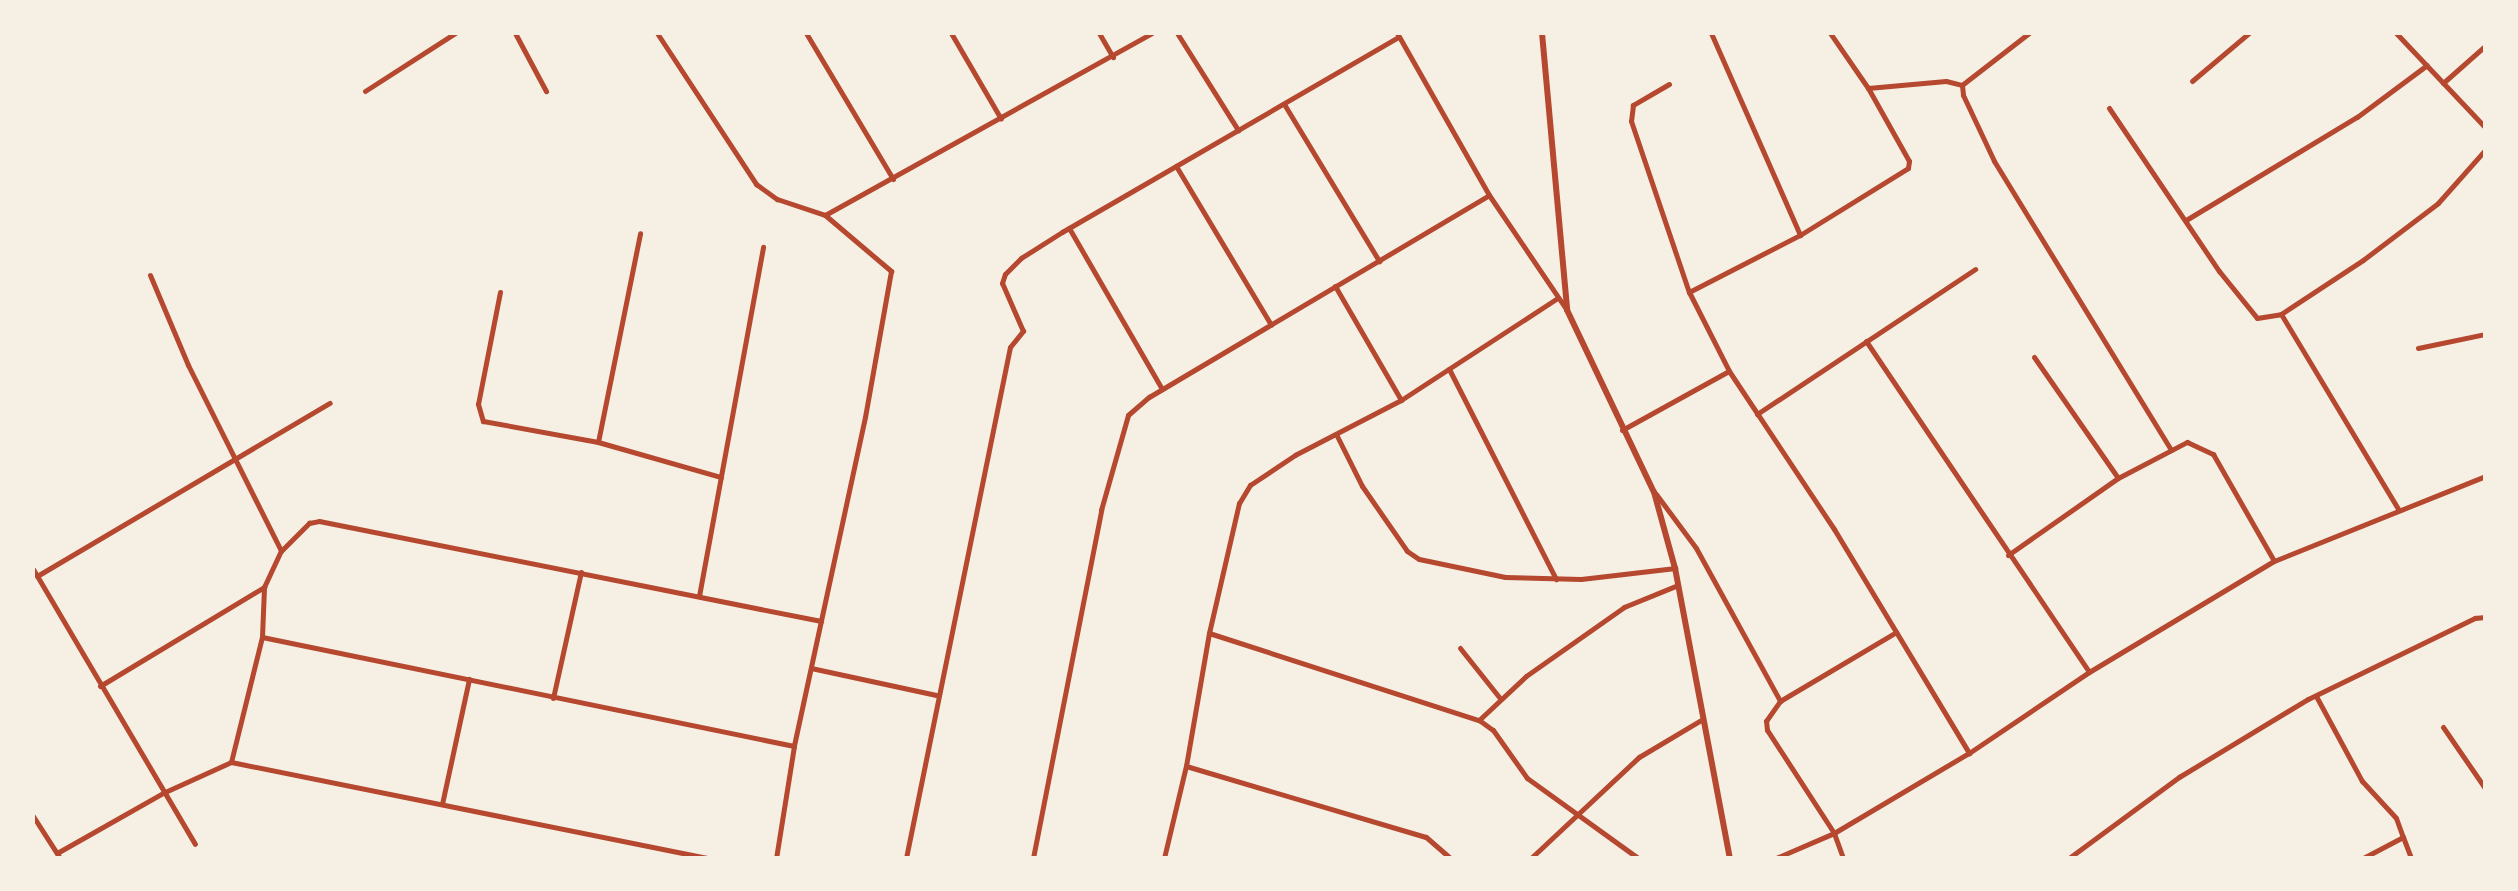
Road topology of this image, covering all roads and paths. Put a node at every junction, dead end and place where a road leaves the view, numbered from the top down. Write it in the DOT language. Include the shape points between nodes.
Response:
graph roads {
  1 [pos="456,33"];
  2 [pos="515,33"];
  3 [pos="657,33"];
  4 [pos="806,33"];
  5 [pos="951,33"];
  6 [pos="1099,33"];
  7 [pos="1152,33"];
  8 [pos="1177,33"];
  9 [pos="1542,33"];
  10 [pos="1711,33"];
  11 [pos="1830,33"];
  12 [pos="2029,33"];
  13 [pos="2249,33"];
  14 [pos="2396,33"];
  15 [pos="1398,35"];
  16 [pos="2485,46"];
  17 [pos="1113,57"];
  18 [pos="2427,65"];
  19 [pos="2192,81"];
  20 [pos="2443,83"];
  21 [pos="1669,84"];
  22 [pos="1962,85"];
  23 [pos="1868,88"];
  24 [pos="366,91"];
  25 [pos="546,91"];
  26 [pos="1284,104"];
  27 [pos="2109,108"];
  28 [pos="1002,119"];
  29 [pos="2485,127"];
  30 [pos="1238,130"];
  31 [pos="2485,150"];
  32 [pos="1176,166"];
  33 [pos="893,179"];
  34 [pos="1489,194"];
  35 [pos="825,215"];
  36 [pos="2186,220"];
  37 [pos="1069,228"];
  38 [pos="640,233"];
  39 [pos="1800,235"];
  40 [pos="763,247"];
  41 [pos="1379,261"];
  42 [pos="1975,269"];
  43 [pos="150,275"];
  44 [pos="1335,286"];
  45 [pos="500,292"];
  46 [pos="1689,292"];
  47 [pos="1556,299"];
  48 [pos="1567,310"];
  49 [pos="2281,314"];
  50 [pos="1271,324"];
  51 [pos="2485,334"];
  52 [pos="1866,341"];
  53 [pos="2418,348"];
  54 [pos="2034,357"];
  55 [pos="1449,369"];
  56 [pos="1729,371"];
  57 [pos="1162,389"];
  58 [pos="1401,400"];
  59 [pos="330,402"];
  60 [pos="1757,414"];
  61 [pos="1622,430"];
  62 [pos="1337,436"];
  63 [pos="598,442"];
  64 [pos="2171,450"];
  65 [pos="234,458"];
  66 [pos="2485,476"];
  67 [pos="721,477"];
  68 [pos="2118,478"];
  69 [pos="1654,492"];
  70 [pos="2398,509"];
  71 [pos="281,551"];
  72 [pos="2008,555"];
  73 [pos="2274,561"];
  74 [pos="1675,568"];
  75 [pos="33,569"];
  76 [pos="581,572"];
  77 [pos="37,576"];
  78 [pos="1556,579"];
  79 [pos="1678,585"];
  80 [pos="264,587"];
  81 [pos="699,596"];
  82 [pos="2485,617"];
  83 [pos="821,621"];
  84 [pos="1896,632"];
  85 [pos="1209,633"];
  86 [pos="262,637"];
  87 [pos="1460,648"];
  88 [pos="811,668"];
  89 [pos="2089,672"];
  90 [pos="469,679"];
  91 [pos="100,685"];
  92 [pos="936,695"];
  93 [pos="2316,696"];
  94 [pos="1499,697"];
  95 [pos="553,698"];
  96 [pos="1780,701"];
  97 [pos="1479,720"];
  98 [pos="1701,720"];
  99 [pos="2443,727"];
  100 [pos="794,746"];
  101 [pos="1969,753"];
  102 [pos="231,762"];
  103 [pos="1186,766"];
  104 [pos="2485,788"];
  105 [pos="165,792"];
  106 [pos="442,804"];
  107 [pos="1578,814"];
  108 [pos="33,816"];
  109 [pos="1834,832"];
  110 [pos="2403,837"];
  111 [pos="195,844"];
  112 [pos="59,855"];
  113 [pos="708,858"];
  114 [pos="776,858"];
  115 [pos="906,858"];
  116 [pos="1033,858"];
  117 [pos="1164,858"];
  118 [pos="1451,858"];
  119 [pos="1531,858"];
  120 [pos="1638,858"];
  121 [pos="1731,858"];
  122 [pos="1776,858"];
  123 [pos="1843,858"];
  124 [pos="2069,858"];
  125 [pos="2363,858"];
  126 [pos="2411,858"];
  1 -- 24 [label="street"];
  2 -- 25 [label="street"];
  3 -- 35 [label="street" via="756,184 776,199"];
  4 -- 33 [label="street"];
  5 -- 28 [label="street"];
  6 -- 17 [label="street"];
  7 -- 17 [label="street"];
  8 -- 30 [label="street"];
  9 -- 48 [label="street"];
  10 -- 39 [label="street"];
  11 -- 23 [label="street"];
  12 -- 22 [label="street"];
  13 -- 19 [label="street"];
  14 -- 18 [label="street"];
  15 -- 26 [label="street"];
  15 -- 34 [label="street"];
  16 -- 20 [label="street"];
  17 -- 28 [label="street"];
  18 -- 20 [label="street"];
  18 -- 36 [label="street" via="2357,117"];
  20 -- 29 [label="street"];
  21 -- 46 [label="street" via="1633,105 1631,121"];
  22 -- 23 [label="street" via="1946,81"];
  22 -- 64 [label="street" via="1994,161"];
  23 -- 39 [label="street" via="1909,161 1908,168"];
  26 -- 30 [label="street"];
  26 -- 41 [label="street"];
  27 -- 36 [label="street"];
  28 -- 33 [label="street"];
  30 -- 32 [label="street"];
  31 -- 49 [label="street" via="2438,203"];
  32 -- 37 [label="street"];
  32 -- 50 [label="street"];
  33 -- 35 [label="street"];
  34 -- 41 [label="street"];
  34 -- 47 [label="street"];
  35 -- 83 [label="street" via="891,271"];
  36 -- 49 [label="street" via="2250,314 2266,318"];
  37 -- 57 [label="street"];
  37 -- 92 [label="street" via="1021,258 1003,278 1023,331 1010,347"];
  38 -- 63 [label="street"];
  39 -- 46 [label="street"];
  40 -- 67 [label="street"];
  41 -- 44 [label="street"];
  42 -- 52 [label="street"];
  43 -- 65 [label="street"];
  44 -- 50 [label="street"];
  44 -- 58 [label="street"];
  45 -- 63 [label="street" via="478,404 480,417 490,424"];
  46 -- 56 [label="street"];
  47 -- 48 [label="street"];
  47 -- 55 [label="street"];
  48 -- 61 [label="street"];
  49 -- 70 [label="street"];
  50 -- 57 [label="street"];
  51 -- 53 [label="street"];
  52 -- 60 [label="street"];
  52 -- 72 [label="street"];
  54 -- 68 [label="street"];
  55 -- 58 [label="street"];
  55 -- 78 [label="street"];
  56 -- 60 [label="street"];
  56 -- 61 [label="street"];
  57 -- 116 [label="street" via="1128,415 1101,510"];
  58 -- 62 [label="street"];
  59 -- 65 [label="street"];
  60 -- 84 [label="street"];
  61 -- 69 [label="street"];
  62 -- 78 [label="street" via="1362,486 1407,551 1419,559 1505,577"];
  62 -- 85 [label="street" via="1295,455 1243,492"];
  63 -- 67 [label="street"];
  64 -- 68 [label="street"];
  64 -- 73 [label="street" via="2187,442 2213,454"];
  65 -- 71 [label="street"];
  65 -- 77 [label="street"];
  66 -- 70 [label="street"];
  67 -- 81 [label="street"];
  68 -- 72 [label="street"];
  69 -- 74 [label="street"];
  69 -- 96 [label="street" via="1696,548"];
  70 -- 73 [label="street"];
  71 -- 76 [label="street" via="299,530 319,521"];
  71 -- 80 [label="street"];
  72 -- 89 [label="street"];
  73 -- 89 [label="street"];
  74 -- 78 [label="street"];
  74 -- 79 [label="street"];
  75 -- 77 [label="street"];
  76 -- 81 [label="street"];
  76 -- 95 [label="street"];
  77 -- 91 [label="street"];
  79 -- 94 [label="street" via="1624,607"];
  79 -- 98 [label="street"];
  80 -- 86 [label="street"];
  80 -- 91 [label="street"];
  81 -- 83 [label="street"];
  82 -- 93 [label="street"];
  83 -- 88 [label="street"];
  84 -- 96 [label="street"];
  84 -- 101 [label="street"];
  85 -- 97 [label="street"];
  85 -- 103 [label="street"];
  86 -- 90 [label="street"];
  86 -- 102 [label="street"];
  87 -- 94 [label="street"];
  88 -- 92 [label="street"];
  88 -- 100 [label="street"];
  89 -- 101 [label="street"];
  90 -- 95 [label="street"];
  90 -- 106 [label="street"];
  91 -- 105 [label="street"];
  92 -- 115 [label="street"];
  93 -- 110 [label="street" via="2362,781 2396,818"];
  93 -- 124 [label="street" via="2179,777"];
  94 -- 97 [label="street"];
  95 -- 100 [label="street"];
  96 -- 109 [label="street" via="1766,721 1767,730"];
  97 -- 107 [label="street" via="1493,730 1527,778"];
  98 -- 107 [label="street" via="1640,757"];
  98 -- 121 [label="street"];
  99 -- 104 [label="street"];
  100 -- 114 [label="street"];
  101 -- 109 [label="street"];
  102 -- 105 [label="street"];
  102 -- 106 [label="street"];
  103 -- 117 [label="street"];
  103 -- 118 [label="street" via="1426,838"];
  105 -- 111 [label="street"];
  105 -- 112 [label="street"];
  106 -- 113 [label="street"];
  107 -- 119 [label="street"];
  107 -- 120 [label="street"];
  108 -- 112 [label="street"];
  109 -- 122 [label="street"];
  109 -- 123 [label="street"];
  110 -- 125 [label="street"];
  110 -- 126 [label="street"];
}
